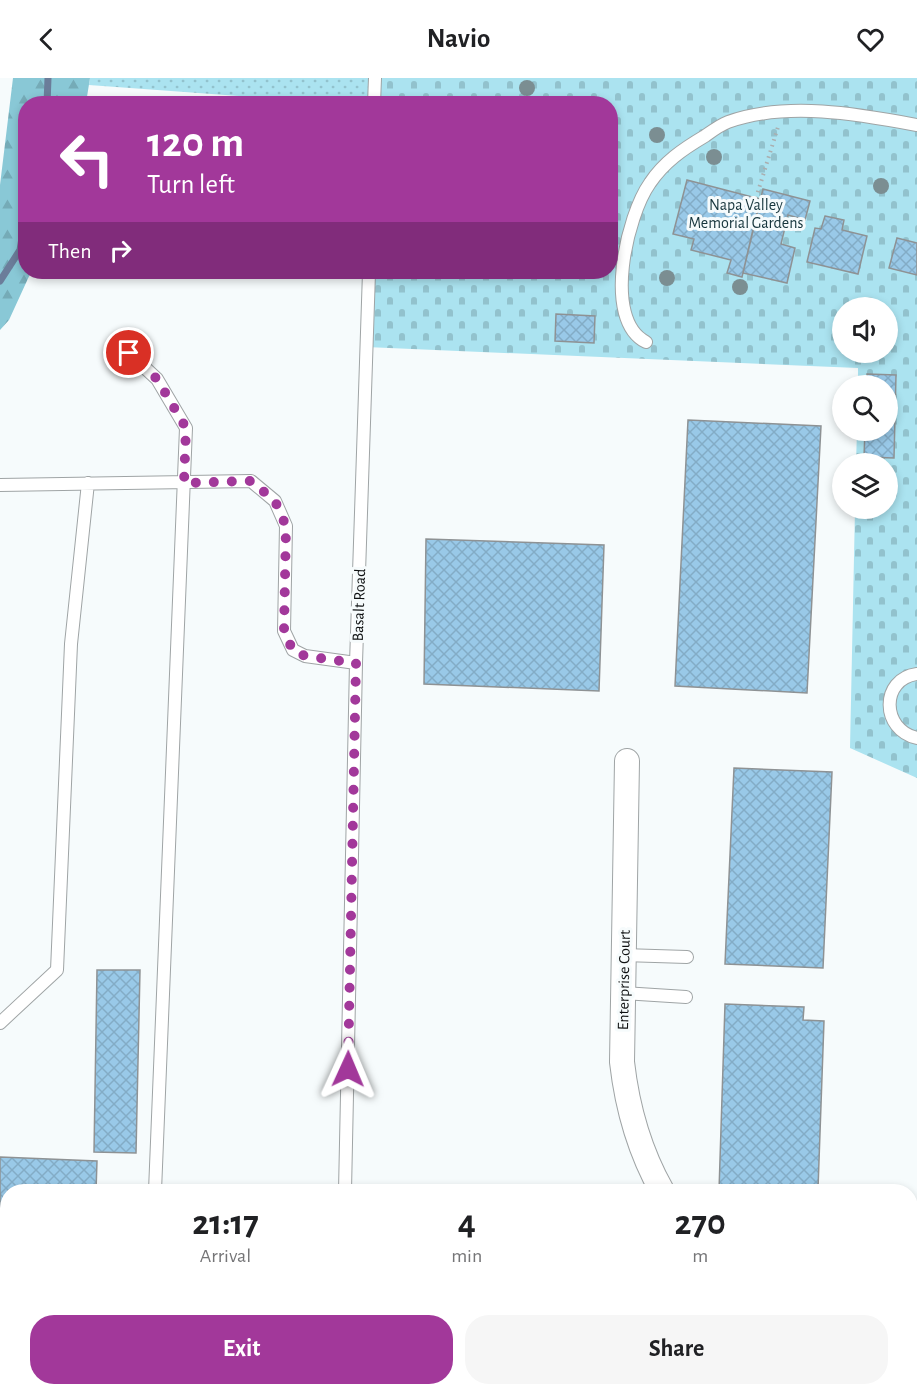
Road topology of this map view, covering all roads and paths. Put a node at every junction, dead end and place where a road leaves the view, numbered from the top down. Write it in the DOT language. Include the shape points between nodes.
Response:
graph roads {
  1 [pos="375,78"];
  2 [pos="374,96"];
  3 [pos="782,111"];
  4 [pos="917,125"];
  5 [pos="756,198"];
  6 [pos="369,279"];
  7 [pos="646,342"];
  8 [pos="129,353"];
  9 [pos="88,483"];
  10 [pos="184,483"];
  11 [pos="0,485"];
  12 [pos="356,663"];
  13 [pos="917,674"];
  14 [pos="917,738"];
  15 [pos="627,761"];
  16 [pos="623,955"];
  17 [pos="687,957"];
  18 [pos="623,993"];
  19 [pos="686,997"];
  20 [pos="0,1023"];
  21 [pos="155,1184"];
  22 [pos="345,1184"];
  23 [pos="658,1184"];
  1 -- 2 [label="lane"];
  3 -- 4 [label="lane"];
  3 -- 5 [label="path"];
  3 -- 7 [label="lane" via="726,123 680,151 649,184 633,217 622,272 625,313 635,334"];
  6 -- 12 [label="lane, Basalt Road"];
  8 -- 10 [label="lane" via="157,379 186,428"];
  9 -- 10 [label="lane"];
  9 -- 11 [label="lane"];
  9 -- 20 [label="lane" via="71,644 57,970"];
  10 -- 12 [label="lane" via="251,481 275,501 286,526 284,631 293,651"];
  10 -- 21 [label="lane"];
  12 -- 22 [label="lane, Basalt Road"];
  13 -- 14 [label="lane" via="895,687 889,707 897,727"];
  15 -- 16 [label="street, Enterprise Court"];
  16 -- 17 [label="lane"];
  16 -- 18 [label="street, Enterprise Court"];
  18 -- 19 [label="lane"];
  18 -- 23 [label="street, Enterprise Court" via="622,1062 626,1094"];
}
